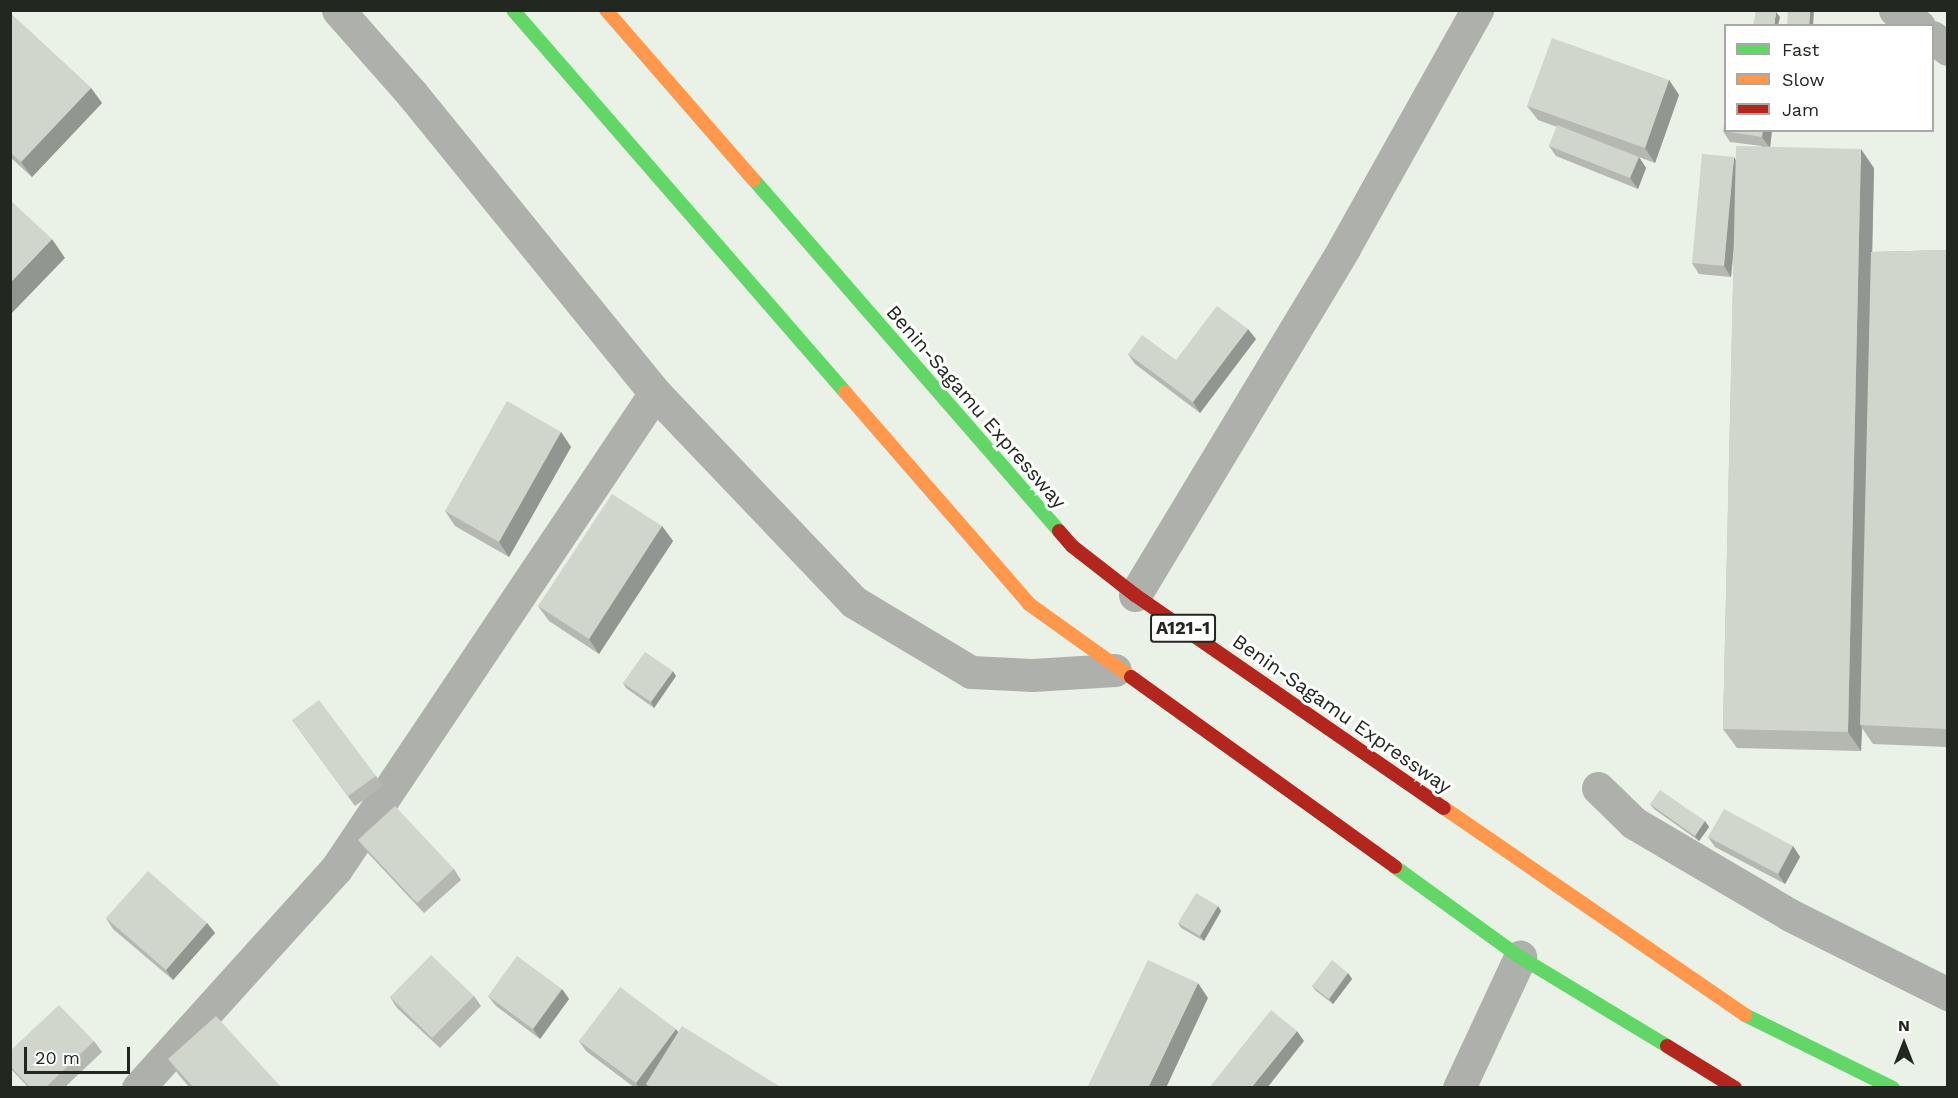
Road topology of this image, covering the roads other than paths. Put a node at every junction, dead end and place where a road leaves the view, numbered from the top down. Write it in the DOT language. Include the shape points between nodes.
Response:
graph roads {
  1 [pos="338,10"];
  2 [pos="606,10"];
  3 [pos="1477,10"];
  4 [pos="1895,10"];
  5 [pos="515,12"];
  6 [pos="1916,24"];
  7 [pos="1934,39"];
  8 [pos="1947,49"];
  9 [pos="655,393"];
  10 [pos="1136,595"];
  11 [pos="1115,670"];
  12 [pos="1598,788"];
  13 [pos="1520,957"];
  14 [pos="1947,994"];
  15 [pos="138,1088"];
  16 [pos="1459,1088"];
  17 [pos="1735,1088"];
  18 [pos="1893,1088"];
  1 -- 9 [label="street" via="412,94"];
  2 -- 10 [label="highway, Benin-Sagamu Expressway / A121-1" via="1072,546"];
  3 -- 10 [label="street" via="1344,248"];
  4 -- 6 [label="street"];
  5 -- 11 [label="highway" via="1029,604"];
  7 -- 8 [label="street"];
  9 -- 11 [label="street" via="854,602 942,655 971,672 1032,675"];
  9 -- 15 [label="street" via="336,869"];
  10 -- 18 [label="highway, Benin-Sagamu Expressway / A121-1" via="1735,1010"];
  11 -- 13 [label="highway"];
  12 -- 14 [label="street" via="1634,823 1780,909"];
  13 -- 16 [label="street"];
  13 -- 17 [label="highway"];
}
